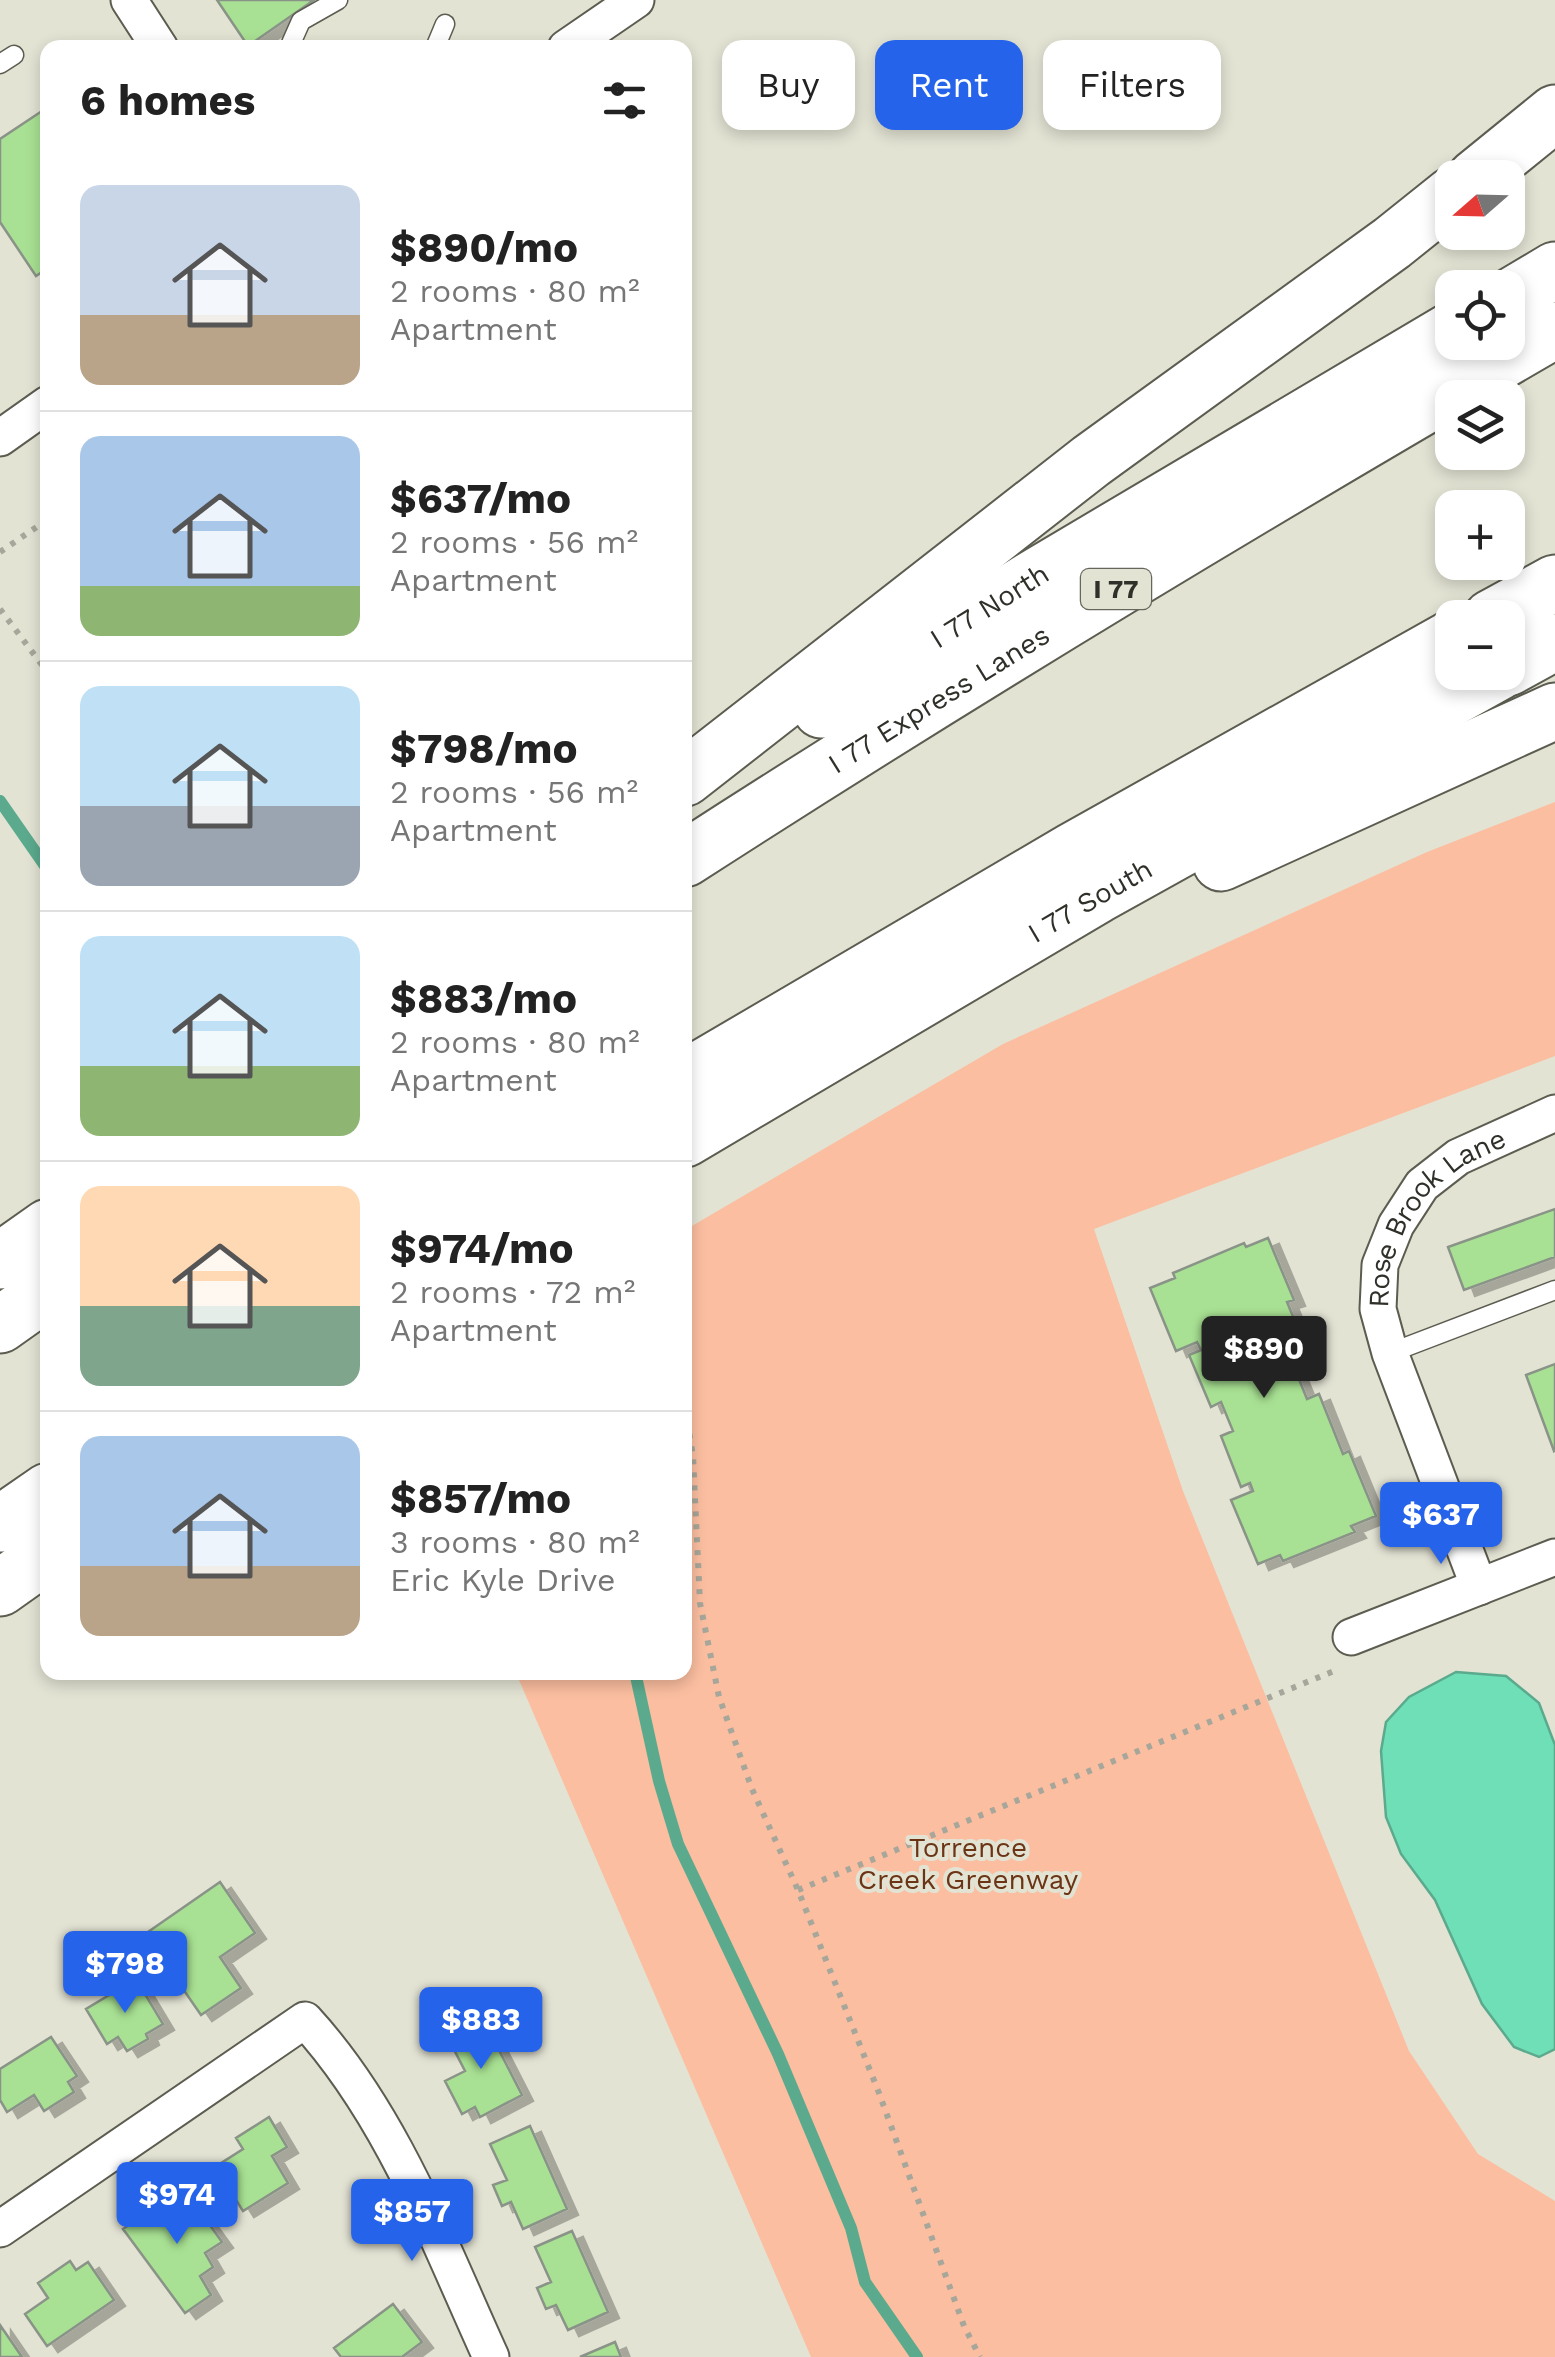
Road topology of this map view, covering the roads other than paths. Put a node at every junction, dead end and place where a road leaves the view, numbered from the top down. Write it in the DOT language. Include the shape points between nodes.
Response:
graph roads {
  1 [pos="129,0"];
  2 [pos="338,0"];
  3 [pos="636,0"];
  4 [pos="445,24"];
  5 [pos="155,40"];
  6 [pos="293,40"];
  7 [pos="438,40"];
  8 [pos="578,40"];
  9 [pos="1555,113"];
  10 [pos="1497,160"];
  11 [pos="1435,209"];
  12 [pos="1555,270"];
  13 [pos="1525,288"];
  14 [pos="1555,330"];
  15 [pos="1435,340"];
  16 [pos="40,410"];
  17 [pos="0,438"];
  18 [pos="1555,583"];
  19 [pos="1524,600"];
  20 [pos="1555,642"];
  21 [pos="1435,648"];
  22 [pos="1525,659"];
  23 [pos="1467,690"];
  24 [pos="1555,711"];
  25 [pos="692,773"];
  26 [pos="692,793"];
  27 [pos="692,855"];
  28 [pos="844,1042"];
  29 [pos="692,1074"];
  30 [pos="1555,1112"];
  31 [pos="692,1134"];
  32 [pos="40,1233"];
  33 [pos="0,1261"];
  34 [pos="1555,1290"];
  35 [pos="40,1297"];
  36 [pos="0,1325"];
  37 [pos="1390,1353"];
  38 [pos="40,1496"];
  39 [pos="0,1524"];
  40 [pos="1555,1557"];
  41 [pos="40,1560"];
  42 [pos="1479,1587"];
  43 [pos="0,1588"];
  44 [pos="1351,1637"];
  45 [pos="0,2229"];
  46 [pos="491,2357"];
  1 -- 5 [label="street"];
  2 -- 6 [label="lane" via="301,21"];
  3 -- 8 [label="street"];
  4 -- 7 [label="lane"];
  9 -- 10 [label="highway"];
  11 -- 25 [label="highway" via="1091,460"];
  12 -- 13 [label="highway"];
  14 -- 27 [label="highway, I 77 Express Lanes / I 77" via="1068,618"];
  15 -- 26 [label="highway, I 77 North / I 77" via="1040,574"];
  16 -- 17 [label="street"];
  18 -- 19 [label="highway"];
  20 -- 22 [label="highway"];
  21 -- 29 [label="highway"];
  23 -- 28 [label="highway, I 77 South"];
  24 -- 28 [label="highway"];
  28 -- 31 [label="highway, I 77 South"];
  30 -- 37 [label="street, Rose Brook Lane" via="1458,1157 1422,1186 1380,1265 1378,1309"];
  32 -- 33 [label="highway"];
  34 -- 37 [label="lane"];
  35 -- 36 [label="highway"];
  37 -- 42 [label="street, Rose Brook Lane"];
  38 -- 39 [label="highway"];
  40 -- 42 [label="street"];
  41 -- 43 [label="highway"];
  42 -- 44 [label="street"];
  45 -- 46 [label="street" via="305,2020 371,2106"];
}
